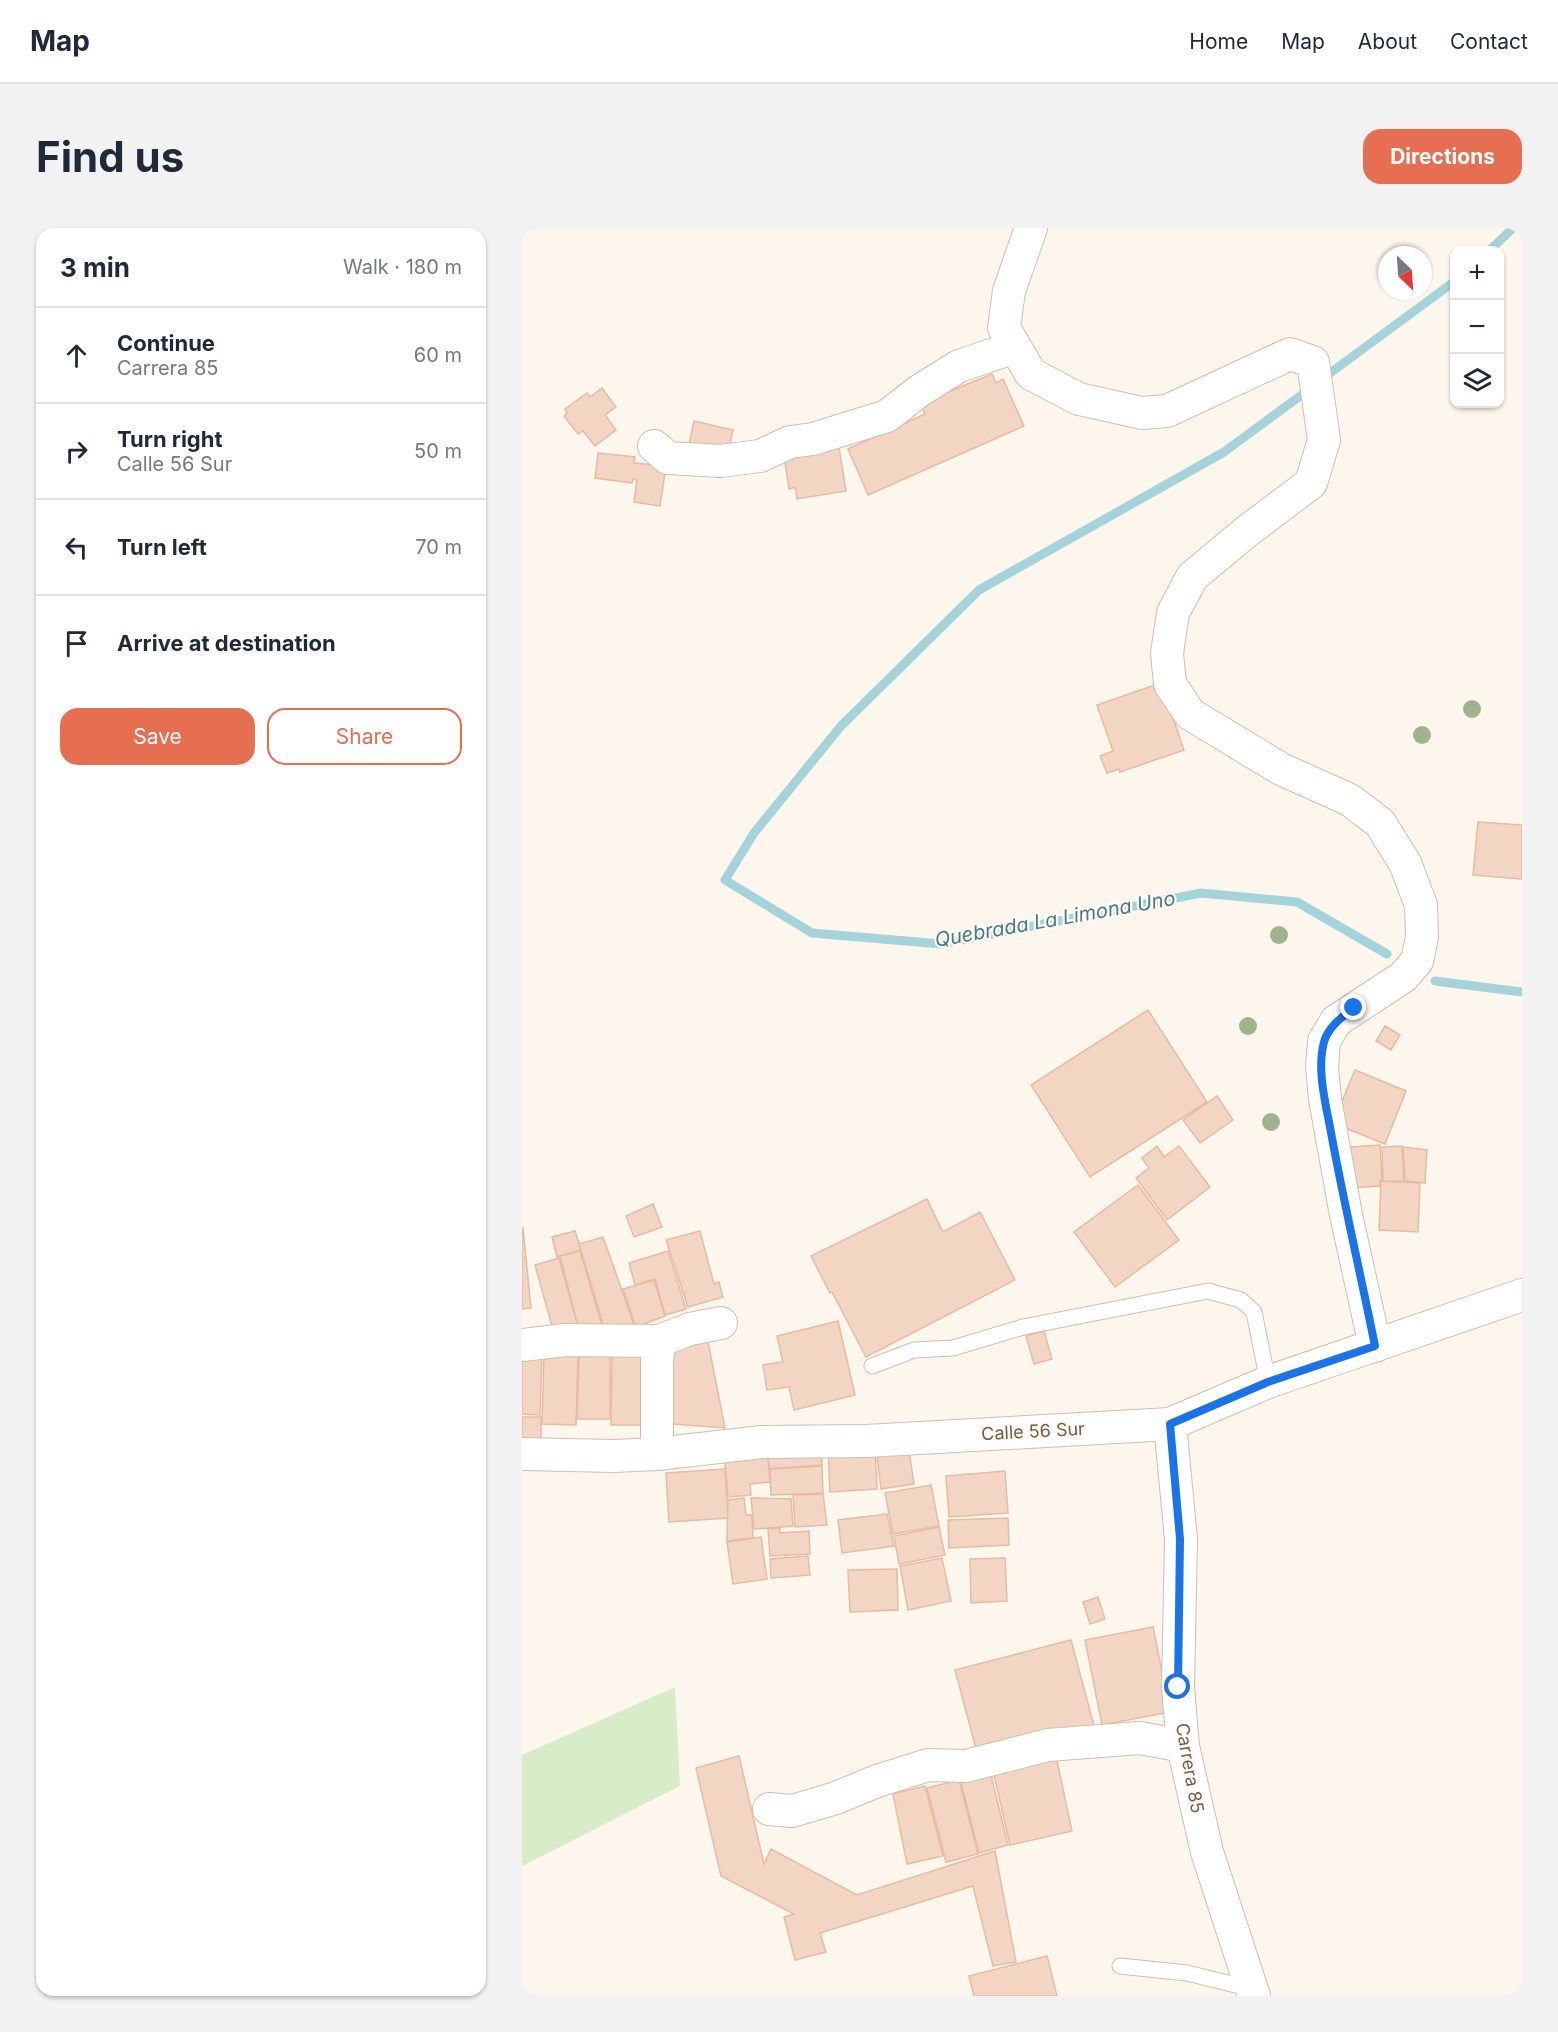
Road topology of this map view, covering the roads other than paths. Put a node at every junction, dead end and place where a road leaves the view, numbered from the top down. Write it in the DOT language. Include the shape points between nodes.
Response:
graph roads {
  1 [pos="1031,228"];
  2 [pos="1015,347"];
  3 [pos="654,446"];
  4 [pos="1522,1294"];
  5 [pos="721,1323"];
  6 [pos="659,1341"];
  7 [pos="522,1344"];
  8 [pos="1375,1346"];
  9 [pos="872,1366"];
  10 [pos="1268,1382"];
  11 [pos="1170,1424"];
  12 [pos="522,1454"];
  13 [pos="657,1454"];
  14 [pos="1183,1746"];
  15 [pos="769,1809"];
  16 [pos="1120,1966"];
  17 [pos="1253,1993"];
  1 -- 2 [label="street" via="1009,291 1004,328"];
  2 -- 3 [label="street" via="959,366 887,416 813,439 789,442 760,456 720,461 668,458"];
  2 -- 8 [label="street" via="1031,374 1079,399 1142,413 1167,411 1290,354 1313,362 1324,440 1311,483 1192,577 1173,613 1167,653 1170,684 1190,714 1281,769 1350,800 1380,823 1405,863 1421,905 1422,938 1417,961 1403,977 1336,1021 1324,1041 1322,1058 1325,1099 1346,1215"];
  4 -- 8 [label="street, Calle 56 Sur"];
  5 -- 6 [label="street"];
  6 -- 7 [label="street" via="565,1340"];
  6 -- 13 [label="street"];
  8 -- 10 [label="street, Calle 56 Sur"];
  9 -- 10 [label="lane" via="914,1350 953,1348 1023,1327 1208,1291 1241,1300 1254,1311"];
  10 -- 11 [label="street, Calle 56 Sur"];
  11 -- 13 [label="street, Calle 56 Sur" via="866,1441 762,1442"];
  11 -- 14 [label="street, Carrera 85" via="1180,1539 1178,1687"];
  12 -- 13 [label="street, Calle 56 Sur"];
  14 -- 15 [label="street" via="1140,1738 1048,1745 966,1766 928,1766 792,1811"];
  14 -- 17 [label="street, Carrera 85" via="1207,1852"];
  16 -- 17 [label="lane" via="1187,1973"];
}
